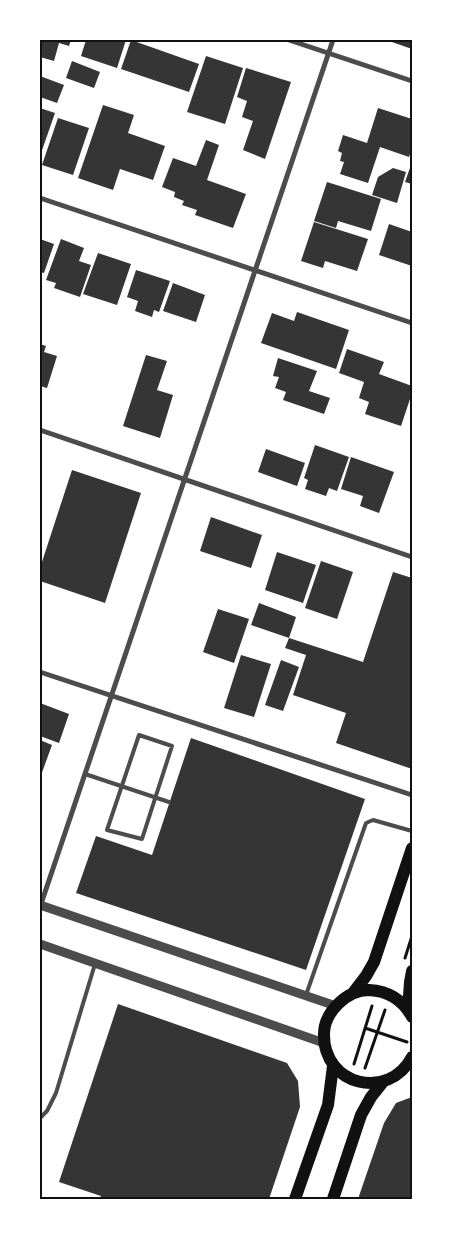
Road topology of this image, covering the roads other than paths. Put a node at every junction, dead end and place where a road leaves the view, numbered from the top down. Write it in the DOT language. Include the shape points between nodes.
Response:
graph roads {
  1 [pos="289,40"];
  2 [pos="333,40"];
  3 [pos="328,53"];
  4 [pos="412,81"];
  5 [pos="40,198"];
  6 [pos="255,270"];
  7 [pos="412,323"];
  8 [pos="40,430"];
  9 [pos="185,479"];
  10 [pos="412,556"];
  11 [pos="40,672"];
  12 [pos="111,696"];
  13 [pos="85,774"];
  14 [pos="122,786"];
  15 [pos="412,795"];
  16 [pos="155,798"];
  17 [pos="169,802"];
  18 [pos="412,831"];
  19 [pos="412,848"];
  20 [pos="40,906"];
  21 [pos="40,944"];
  22 [pos="95,964"];
  23 [pos="412,971"];
  24 [pos="353,994"];
  25 [pos="306,995"];
  26 [pos="336,1006"];
  27 [pos="410,1013"];
  28 [pos="324,1043"];
  29 [pos="410,1064"];
  30 [pos="333,1066"];
  31 [pos="383,1082"];
  32 [pos="40,1118"];
  33 [pos="295,1199"];
  34 [pos="333,1199"];
  1 -- 3 [label="street"];
  2 -- 3 [label="street"];
  3 -- 4 [label="street"];
  3 -- 6 [label="street"];
  5 -- 6 [label="street"];
  6 -- 7 [label="street"];
  6 -- 9 [label="street"];
  8 -- 9 [label="street"];
  9 -- 10 [label="street"];
  9 -- 12 [label="street"];
  11 -- 12 [label="street"];
  12 -- 13 [label="street"];
  12 -- 15 [label="street"];
  13 -- 14 [label="lane"];
  13 -- 20 [label="street"];
  14 -- 16 [label="lane"];
  14 -- 16 [label="lane" via="107,830 142,839"];
  14 -- 16 [label="lane" via="139,735 172,746"];
  16 -- 17 [label="lane"];
  18 -- 25 [label="lane" via="373,820 366,823"];
  19 -- 24 [label="main road" via="374,962"];
  20 -- 25 [label="street"];
  21 -- 22 [label="street"];
  22 -- 28 [label="street"];
  22 -- 32 [label="lane" via="56,1093"];
  23 -- 27 [label="main road"];
  24 -- 26 [label="main road"];
  24 -- 27 [label="main road" via="366,990 391,994"];
  25 -- 26 [label="street"];
  26 -- 28 [label="main road" via="324,1029"];
  28 -- 30 [label="main road"];
  29 -- 31 [label="main road"];
  30 -- 31 [label="main road" via="360,1082"];
  30 -- 33 [label="main road" via="328,1105"];
  31 -- 34 [label="main road" via="361,1115"];
}
